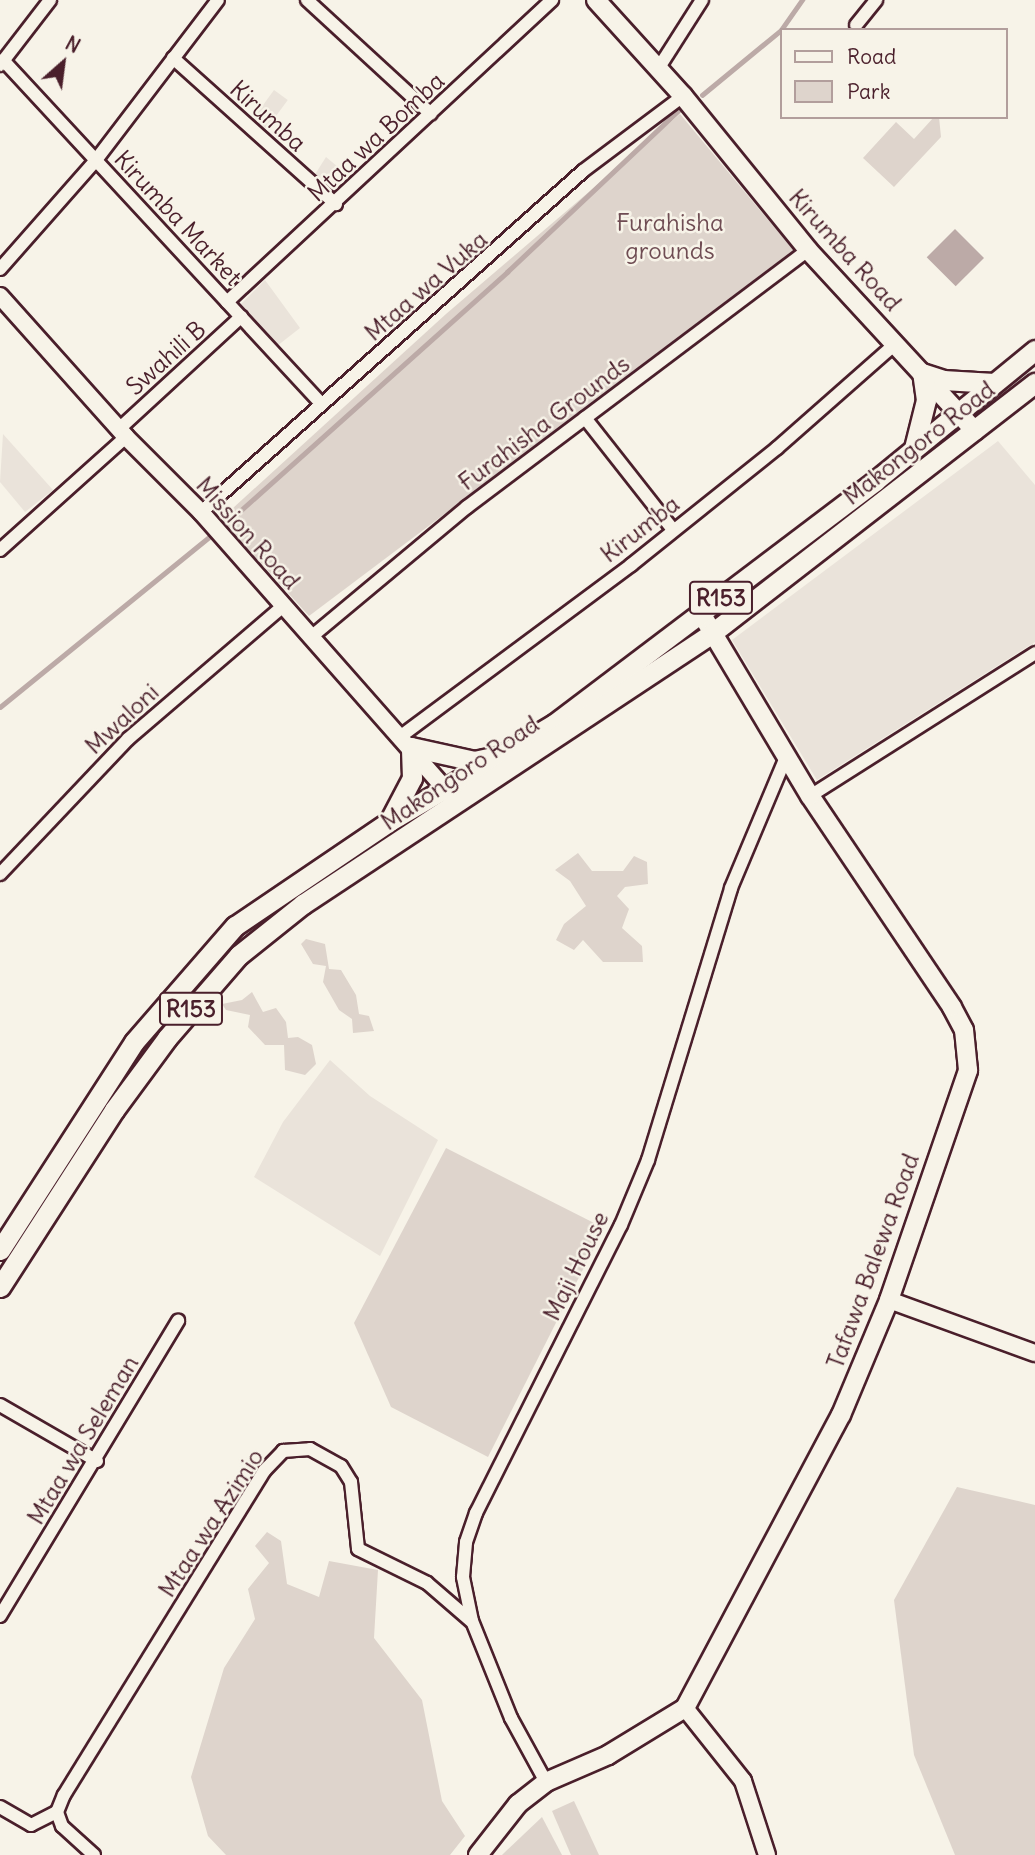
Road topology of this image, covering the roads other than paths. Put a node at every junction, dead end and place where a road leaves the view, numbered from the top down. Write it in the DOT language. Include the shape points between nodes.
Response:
graph roads {
  1 [pos="50,0"];
  2 [pos="218,0"];
  3 [pos="307,0"];
  4 [pos="552,0"];
  5 [pos="596,0"];
  6 [pos="702,0"];
  7 [pos="876,0"];
  8 [pos="856,25"];
  9 [pos="173,58"];
  10 [pos="2,62"];
  11 [pos="658,69"];
  12 [pos="683,96"];
  13 [pos="431,114"];
  14 [pos="96,160"];
  15 [pos="336,204"];
  16 [pos="808,250"];
  17 [pos="0,269"];
  18 [pos="0,296"];
  19 [pos="227,303"];
  20 [pos="241,317"];
  21 [pos="896,343"];
  22 [pos="1035,350"];
  23 [pos="922,373"];
  24 [pos="994,383"];
  25 [pos="1035,383"];
  26 [pos="322,404"];
  27 [pos="959,412"];
  28 [pos="585,418"];
  29 [pos="975,431"];
  30 [pos="123,433"];
  31 [pos="913,449"];
  32 [pos="205,517"];
  33 [pos="673,530"];
  34 [pos="0,551"];
  35 [pos="283,606"];
  36 [pos="701,613"];
  37 [pos="711,635"];
  38 [pos="311,637"];
  39 [pos="1035,653"];
  40 [pos="406,742"];
  41 [pos="502,754"];
  42 [pos="786,757"];
  43 [pos="810,796"];
  44 [pos="453,797"];
  45 [pos="390,821"];
  46 [pos="0,874"];
  47 [pos="2,1244"];
  48 [pos="0,1287"];
  49 [pos="889,1300"];
  50 [pos="178,1321"];
  51 [pos="1035,1353"];
  52 [pos="0,1405"];
  53 [pos="97,1461"];
  54 [pos="0,1616"];
  55 [pos="472,1621"];
  56 [pos="685,1708"];
  57 [pos="546,1782"];
  58 [pos="0,1807"];
  59 [pos="57,1812"];
  60 [pos="94,1855"];
  61 [pos="478,1855"];
  62 [pos="766,1855"];
  1 -- 10 [label="street"];
  2 -- 9 [label="street"];
  3 -- 13 [label="street"];
  4 -- 13 [label="street, Mtaa wa Bomba"];
  5 -- 11 [label="main road, Kirumba Road"];
  6 -- 11 [label="street"];
  7 -- 8 [label="street"];
  9 -- 14 [label="street"];
  9 -- 15 [label="street, Kirumba"];
  10 -- 14 [label="street, Kirumba Market"];
  11 -- 12 [label="main road, Kirumba Road"];
  12 -- 16 [label="main road, Kirumba Road"];
  12 -- 26 [label="street, Mtaa wa Vuka" via="583,172"];
  13 -- 15 [label="street, Mtaa wa Bomba"];
  14 -- 17 [label="street"];
  14 -- 19 [label="street, Kirumba Market"];
  15 -- 19 [label="street, Mtaa wa Bomba"];
  16 -- 21 [label="main road, Kirumba Road"];
  16 -- 28 [label="street, Furahisha Grounds"];
  18 -- 30 [label="street, Mission Road"];
  19 -- 20 [label="street, Kirumba Market"];
  20 -- 26 [label="street, Kirumba Market"];
  20 -- 30 [label="street, Swahili B"];
  21 -- 23 [label="main road, Kirumba Road"];
  21 -- 33 [label="street, Kirumba"];
  22 -- 24 [label="main road, Makongoro Road / R153"];
  23 -- 24 [label="main road" via="943,380"];
  23 -- 27 [label="main road, Kirumba Road"];
  23 -- 31 [label="main road" via="926,400"];
  24 -- 27 [label="main road, Makongoro Road / R153"];
  25 -- 29 [label="main road, Makongoro Road / R153"];
  26 -- 32 [label="street, Mtaa wa Vuka"];
  27 -- 29 [label="main road, Kirumba Road"];
  27 -- 31 [label="main road, Makongoro Road / R153"];
  28 -- 33 [label="street"];
  28 -- 38 [label="street, Furahisha Grounds" via="467,507"];
  29 -- 37 [label="main road, Makongoro Road / R153"];
  30 -- 32 [label="street, Mission Road"];
  30 -- 34 [label="street"];
  31 -- 36 [label="main road, Makongoro Road / R153"];
  32 -- 35 [label="street, Mission Road"];
  33 -- 40 [label="street, Kirumba"];
  35 -- 38 [label="street, Mission Road"];
  35 -- 46 [label="street, Mwaloni" via="128,739"];
  36 -- 37 [label="main road, Tafawa Balewa Road"];
  36 -- 41 [label="main road, Makongoro Road / R153" via="554,724"];
  37 -- 42 [label="main road, Tafawa Balewa Road"];
  37 -- 44 [label="main road, Makongoro Road / R153"];
  38 -- 40 [label="street, Mission Road"];
  39 -- 43 [label="street"];
  40 -- 41 [label="main road" via="474,761"];
  40 -- 44 [label="street, Mission Road"];
  40 -- 45 [label="main road" via="412,778"];
  41 -- 44 [label="main road, Makongoro Road / R153"];
  42 -- 43 [label="main road, Tafawa Balewa Road"];
  42 -- 55 [label="street, Maji House" via="731,888 648,1160 621,1225 476,1513 466,1542 463,1577"];
  43 -- 49 [label="main road, Tafawa Balewa Road" via="951,1007 969,1050 968,1070"];
  44 -- 45 [label="main road, Makongoro Road / R153"];
  44 -- 48 [label="main road, Makongoro Road / R153" via="239,955 132,1084"];
  45 -- 47 [label="main road, Makongoro Road / R153" via="235,926 134,1042"];
  49 -- 51 [label="street"];
  49 -- 56 [label="main road, Tafawa Balewa Road" via="841,1415"];
  50 -- 53 [label="street, Mtaa wa Seleman"];
  52 -- 53 [label="street"];
  53 -- 54 [label="street, Mtaa wa Seleman"];
  55 -- 57 [label="street, Maji House" via="511,1718"];
  55 -- 59 [label="street, Mtaa wa Azimio" via="427,1583 358,1549 351,1482 341,1466 310,1449 283,1451 264,1471"];
  56 -- 57 [label="main road" via="608,1755"];
  56 -- 62 [label="street" via="743,1781"];
  57 -- 61 [label="main road" via="518,1804"];
  58 -- 59 [label="street" via="31,1825"];
  59 -- 60 [label="street" via="62,1826"];
}
